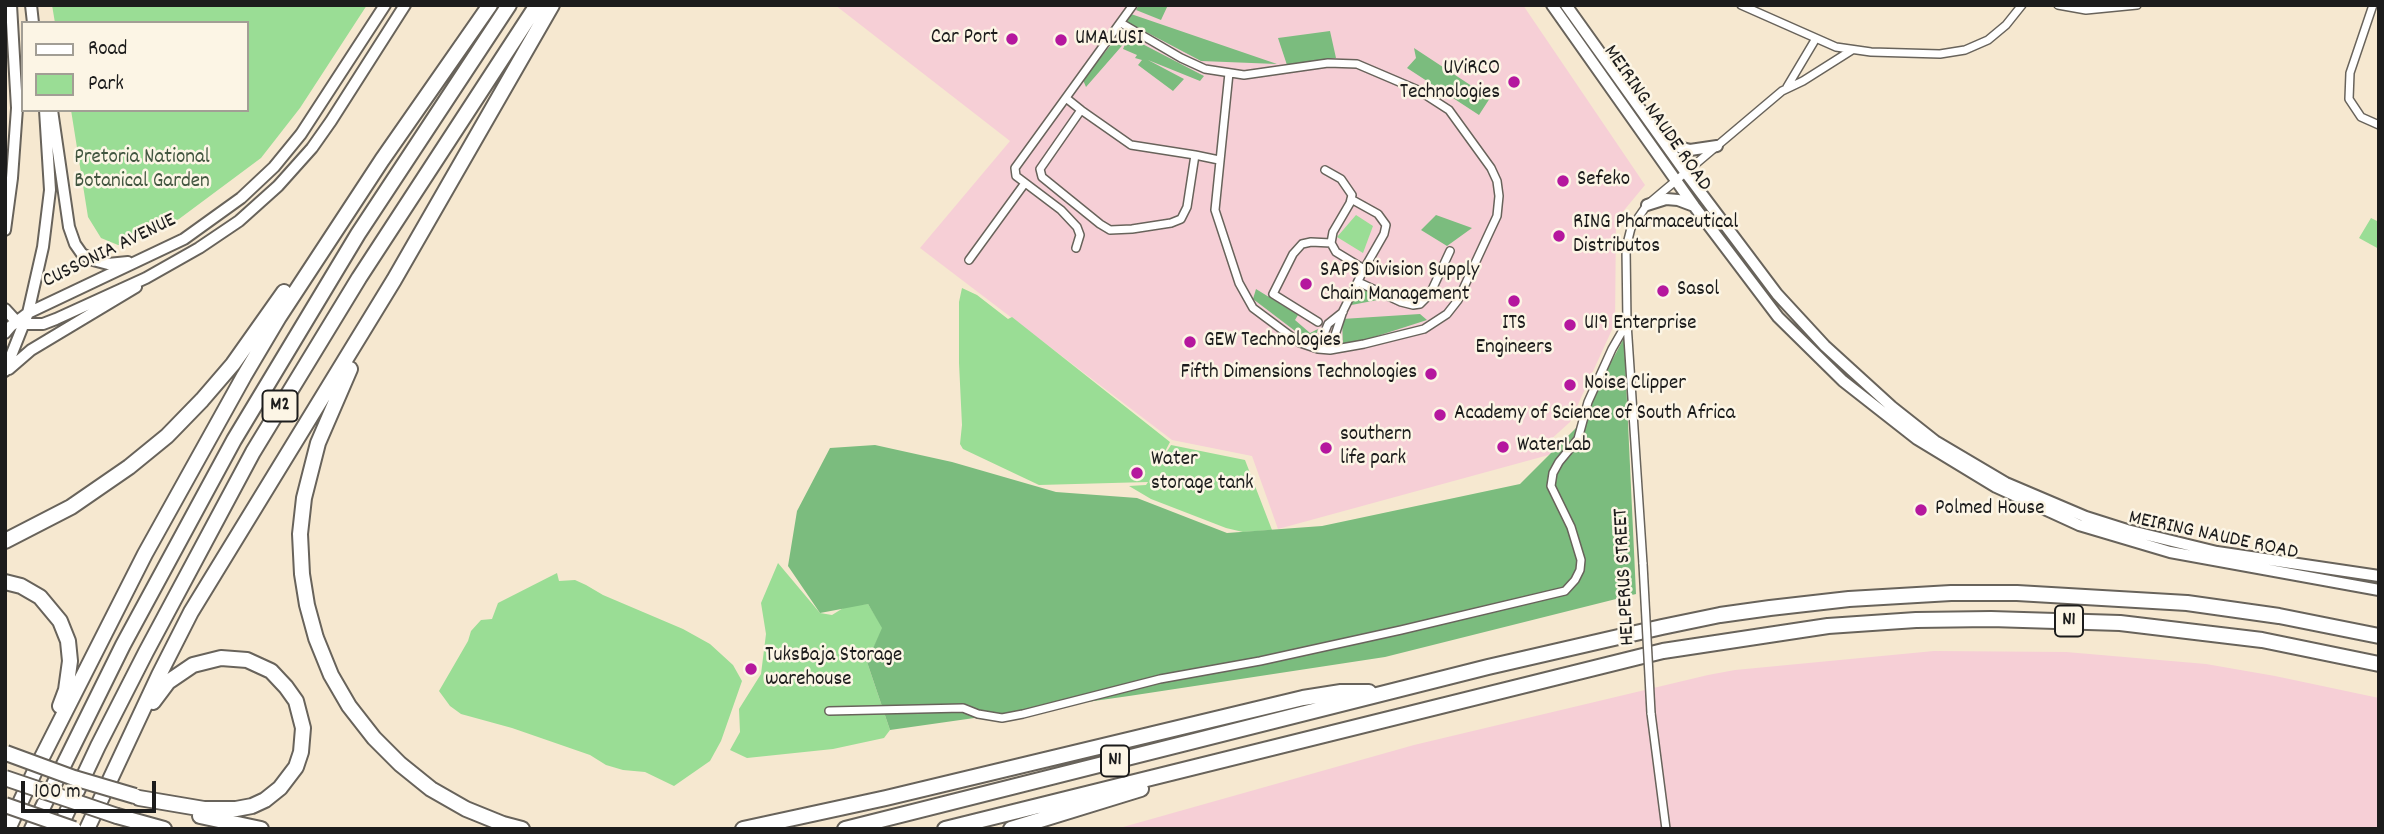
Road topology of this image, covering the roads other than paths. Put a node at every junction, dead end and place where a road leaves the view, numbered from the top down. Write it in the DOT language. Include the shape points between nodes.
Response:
graph roads {
  1 [pos="11,5"];
  2 [pos="385,5"];
  3 [pos="405,5"];
  4 [pos="490,5"];
  5 [pos="509,5"];
  6 [pos="537,5"];
  7 [pos="552,5"];
  8 [pos="1133,5"];
  9 [pos="1552,5"];
  10 [pos="1566,5"];
  11 [pos="1741,5"];
  12 [pos="2022,5"];
  13 [pos="2058,5"];
  14 [pos="2137,5"];
  15 [pos="2373,5"];
  16 [pos="1121,23"];
  17 [pos="1815,40"];
  18 [pos="1853,50"];
  19 [pos="1229,74"];
  20 [pos="1787,87"];
  21 [pos="1066,98"];
  22 [pos="1081,110"];
  23 [pos="45,112"];
  24 [pos="52,112"];
  25 [pos="2379,125"];
  26 [pos="1658,132"];
  27 [pos="1717,146"];
  28 [pos="1195,155"];
  29 [pos="382,160"];
  30 [pos="1219,160"];
  31 [pos="1325,170"];
  32 [pos="1686,173"];
  33 [pos="1677,181"];
  34 [pos="1024,183"];
  35 [pos="1352,199"];
  36 [pos="1647,205"];
  37 [pos="1694,206"];
  38 [pos="5,230"];
  39 [pos="1331,243"];
  40 [pos="1076,248"];
  41 [pos="1450,251"];
  42 [pos="142,260"];
  43 [pos="969,260"];
  44 [pos="1364,269"];
  45 [pos="146,278"];
  46 [pos="394,280"];
  47 [pos="1358,282"];
  48 [pos="5,309"];
  49 [pos="1343,311"];
  50 [pos="23,319"];
  51 [pos="1318,322"];
  52 [pos="1627,323"];
  53 [pos="5,333"];
  54 [pos="1318,349"];
  55 [pos="1330,350"];
  56 [pos="5,372"];
  57 [pos="5,541"];
  58 [pos="2379,576"];
  59 [pos="5,582"];
  60 [pos="2379,590"];
  61 [pos="2379,636"];
  62 [pos="2379,664"];
  63 [pos="1384,694"];
  64 [pos="829,711"];
  65 [pos="1376,721"];
  66 [pos="6,753"];
  67 [pos="34,773"];
  68 [pos="5,778"];
  69 [pos="105,790"];
  70 [pos="137,797"];
  71 [pos="5,805"];
  72 [pos="8,829"];
  73 [pos="32,829"];
  74 [pos="60,829"];
  75 [pos="74,829"];
  76 [pos="87,829"];
  77 [pos="164,829"];
  78 [pos="261,829"];
  79 [pos="522,829"];
  80 [pos="743,829"];
  81 [pos="845,829"];
  82 [pos="945,829"];
  83 [pos="1011,829"];
  84 [pos="1666,829"];
  1 -- 38 [label="street" via="16,108"];
  2 -- 42 [label="street, CUSSONIA AVENUE" via="308,124 274,167 225,212"];
  3 -- 45 [label="street, CUSSONIA AVENUE" via="331,121 278,186 219,235"];
  4 -- 29 [label="highway"];
  5 -- 73 [label="highway, M2" via="358,234 234,440 123,645"];
  6 -- 74 [label="highway, M2" via="359,278 253,453 140,664"];
  7 -- 46 [label="highway"];
  8 -- 16 [label="street"];
  9 -- 33 [label="street, MEIRING NAUDE ROAD"];
  10 -- 26 [label="street, MEIRING NAUDE ROAD"];
  11 -- 17 [label="street"];
  12 -- 18 [label="street" via="1999,32 1954,53"];
  13 -- 14 [label="street" via="2086,10"];
  15 -- 25 [label="street" via="2350,73 2349,99 2361,117"];
  16 -- 19 [label="street" via="1188,62"];
  16 -- 21 [label="street"];
  17 -- 18 [label="street"];
  17 -- 20 [label="street"];
  18 -- 20 [label="street"];
  19 -- 30 [label="street"];
  19 -- 55 [label="street" via="1357,64 1418,90 1449,110 1491,167 1499,189 1495,221 1458,300 1442,318 1418,330"];
  20 -- 27 [label="street, HELPERUS STREET"];
  21 -- 22 [label="street"];
  21 -- 34 [label="street" via="1018,162 1015,174"];
  22 -- 28 [label="street" via="1130,145"];
  22 -- 28 [label="street" via="1040,174 1106,228 1117,231 1181,219"];
  23 -- 50 [label="street" via="50,190 36,282"];
  24 -- 42 [label="street" via="75,244 82,254 98,262"];
  26 -- 27 [label="street" via="1686,149"];
  26 -- 32 [label="street, MEIRING NAUDE ROAD"];
  27 -- 32 [label="street, HELPERUS STREET"];
  28 -- 30 [label="street"];
  29 -- 57 [label="highway" via="352,194 233,364 182,421 103,486"];
  29 -- 67 [label="highway" via="279,317 194,464"];
  30 -- 54 [label="street" via="1215,210 1242,289 1258,312 1300,343"];
  31 -- 35 [label="street" via="1345,183"];
  32 -- 33 [label="street, HELPERUS STREET"];
  32 -- 58 [label="street, MEIRING NAUDE ROAD" via="1809,330 1892,407 1962,458 2043,500 2138,533 2217,552"];
  33 -- 36 [label="street, HELPERUS STREET"];
  33 -- 37 [label="street, MEIRING NAUDE ROAD"];
  34 -- 40 [label="street" via="1077,227"];
  34 -- 43 [label="street"];
  35 -- 39 [label="street" via="1332,232"];
  35 -- 44 [label="street" via="1378,214 1386,225"];
  36 -- 37 [label="street" via="1666,199"];
  36 -- 52 [label="street, HELPERUS STREET" via="1626,242"];
  37 -- 60 [label="street, MEIRING NAUDE ROAD" via="1778,317 1815,355 1917,439 1996,487 2079,525 2149,546"];
  39 -- 44 [label="street" via="1336,252"];
  39 -- 51 [label="street" via="1302,244 1273,294"];
  41 -- 47 [label="street" via="1430,294 1420,304 1401,302"];
  42 -- 50 [label="street, CUSSONIA AVENUE"];
  44 -- 47 [label="street"];
  45 -- 50 [label="street" via="43,324"];
  45 -- 56 [label="street" via="31,350"];
  46 -- 69 [label="highway" via="191,612"];
  46 -- 79 [label="highway" via="335,400 312,464 300,534 307,605 331,675 386,751 446,798"];
  47 -- 49 [label="street"];
  48 -- 50 [label="street"];
  49 -- 54 [label="street" via="1328,324"];
  49 -- 55 [label="street"];
  50 -- 53 [label="street, CUSSONIA AVENUE"];
  50 -- 56 [label="street"];
  52 -- 64 [label="street" via="1588,402 1578,439 1553,473 1551,486 1571,527 1580,560 1580,570 1565,591 1363,639 1160,678 1002,718 963,708"];
  52 -- 84 [label="street, HELPERUS STREET, bridge" via="1651,713"];
  54 -- 55 [label="street"];
  59 -- 67 [label="highway" via="48,604 60,621 69,650 66,690"];
  61 -- 63 [label="highway, N1" via="2279,615 2187,603 2017,593 1849,599 1720,615"];
  62 -- 65 [label="highway, N1" via="2262,640 2120,623 1916,620 1828,626 1663,651"];
  63 -- 80 [label="highway" via="1341,692 1303,698"];
  63 -- 81 [label="highway, N1"];
  65 -- 82 [label="highway, N1"];
  65 -- 83 [label="highway" via="1340,738 1128,793"];
  66 -- 70 [label="highway, bridge"];
  67 -- 72 [label="highway"];
  68 -- 77 [label="highway, bridge"];
  69 -- 70 [label="highway" via="153,702 184,670 212,659 239,659 263,667 296,701 303,728 301,752 288,780 273,794 252,806 222,810"];
  69 -- 76 [label="highway"];
  70 -- 78 [label="highway"];
  71 -- 75 [label="highway, bridge"];
}
